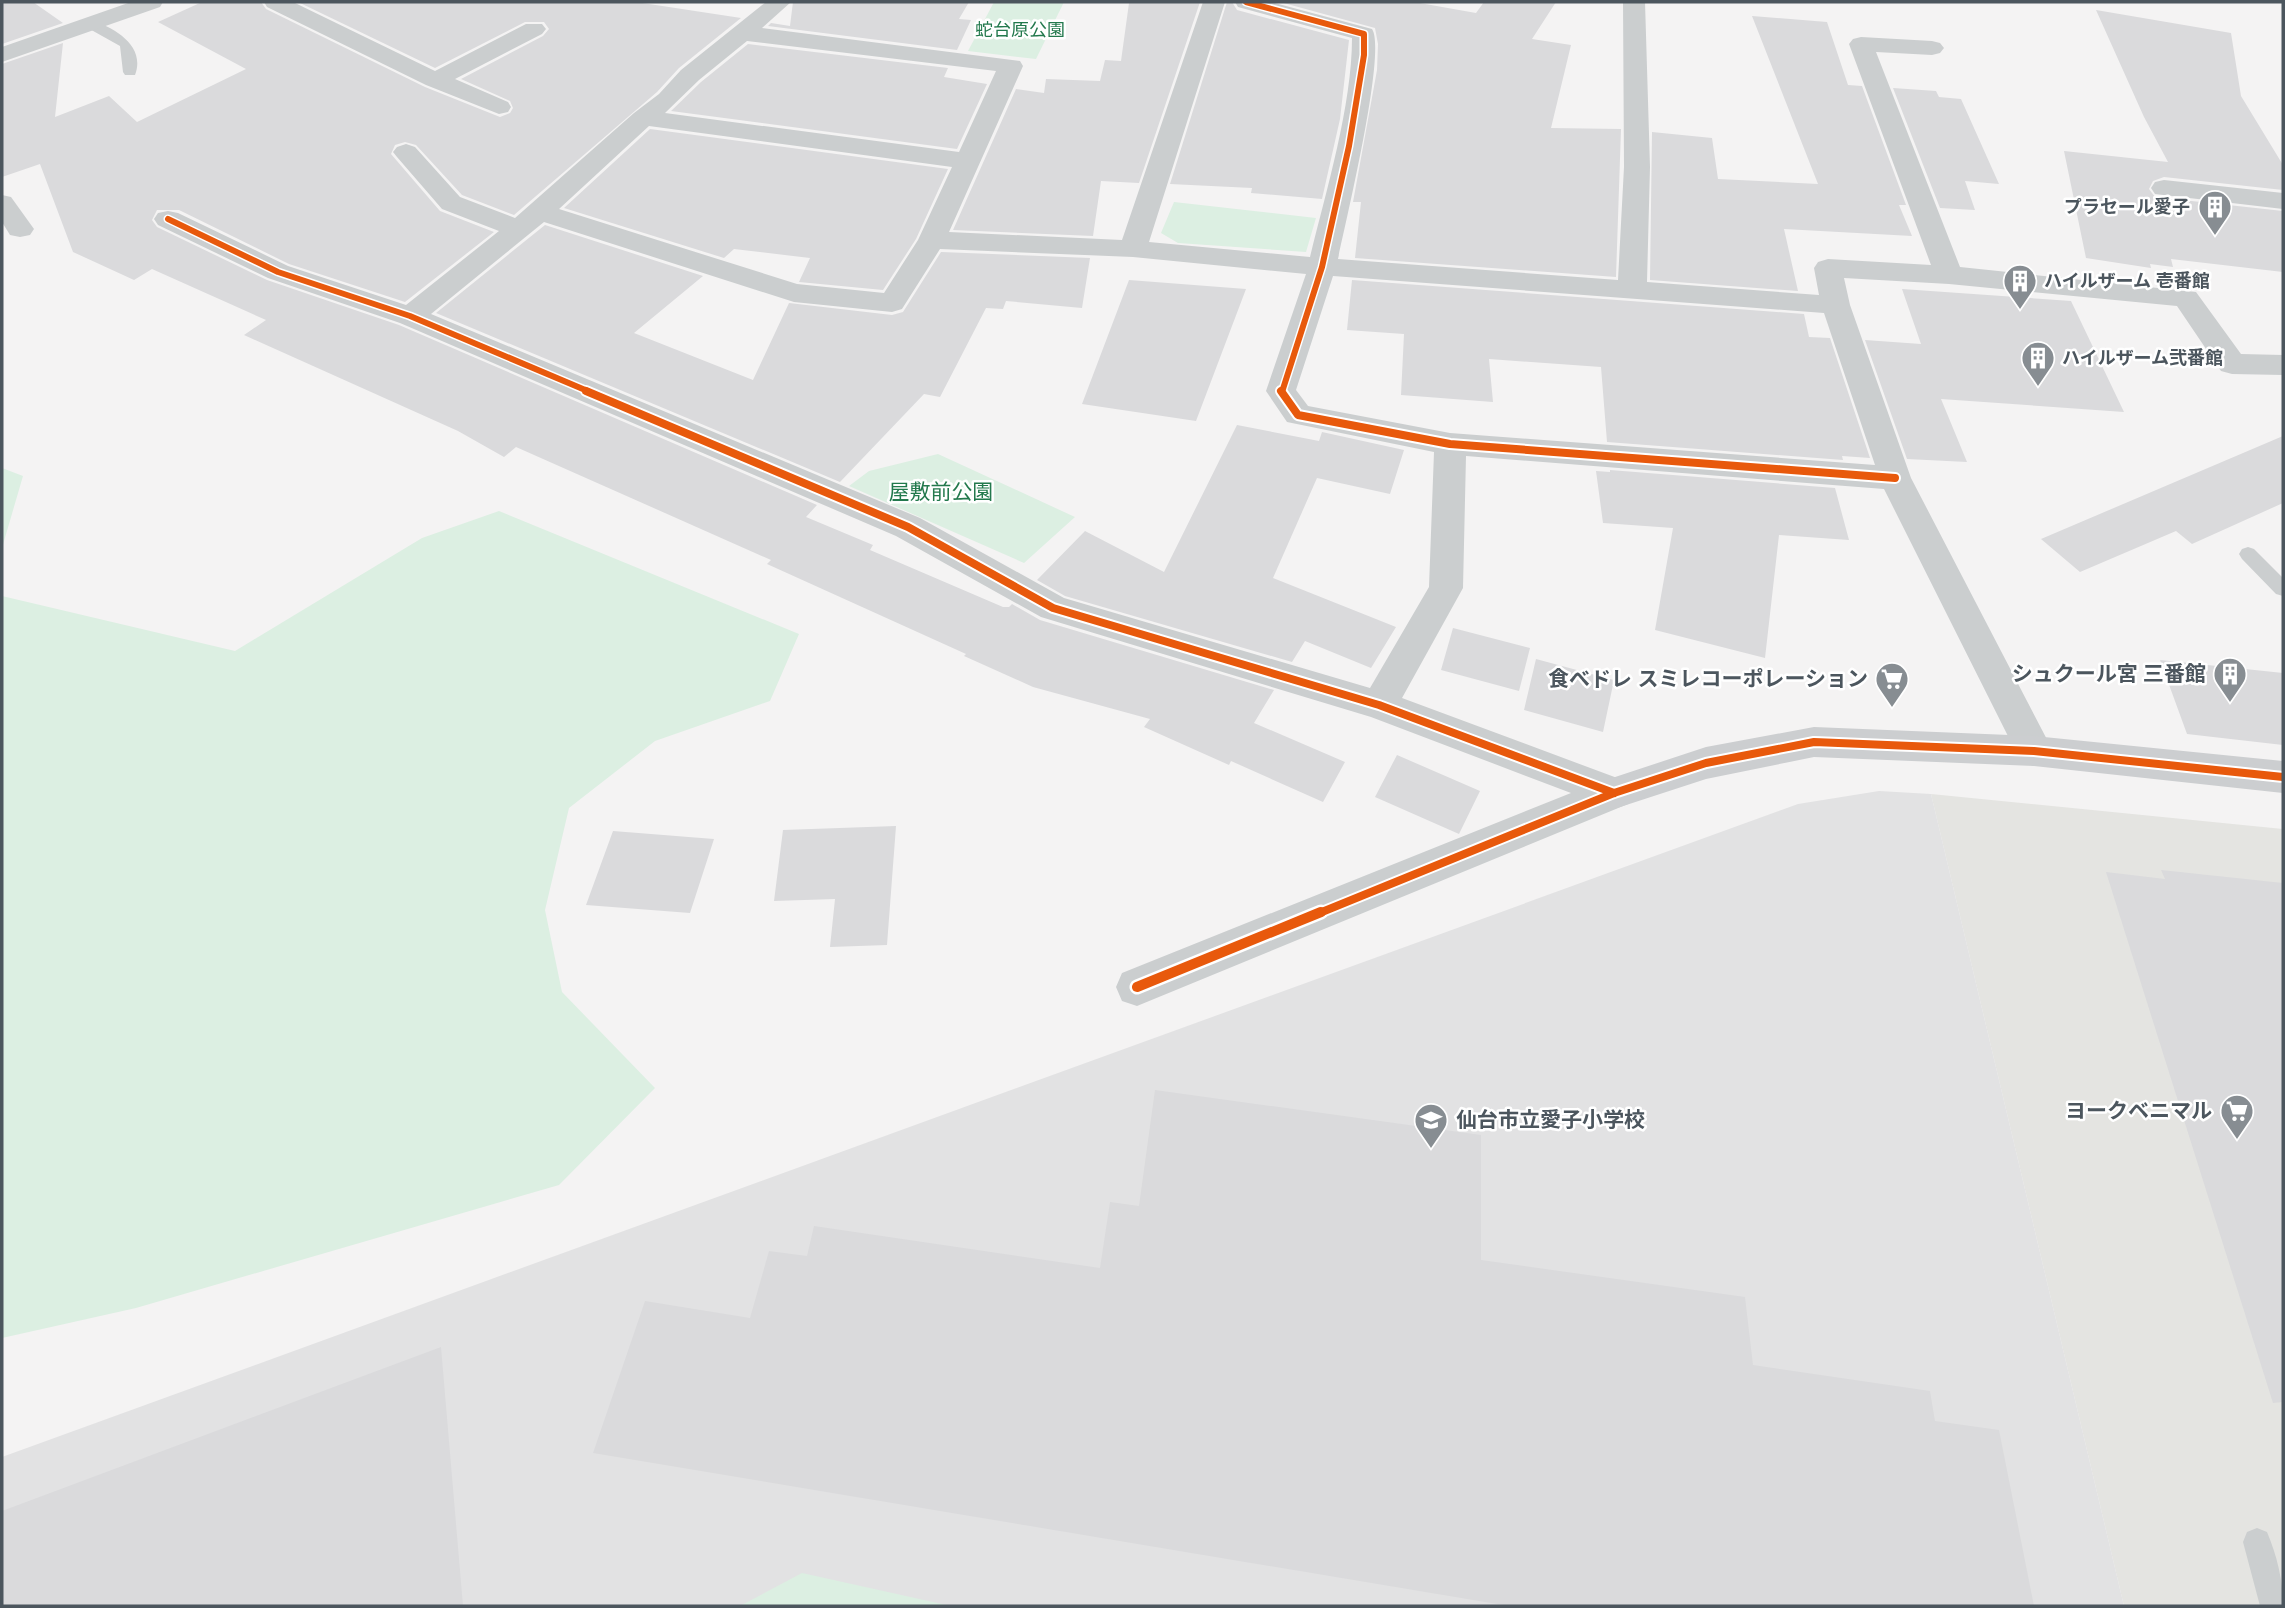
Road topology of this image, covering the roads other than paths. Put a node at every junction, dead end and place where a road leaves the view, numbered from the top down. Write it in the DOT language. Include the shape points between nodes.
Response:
graph roads {
  1 [pos="152,2"];
  2 [pos="275,2"];
  3 [pos="780,2"];
  4 [pos="1214,2"];
  5 [pos="1246,2"];
  6 [pos="1634,2"];
  7 [pos="91,24"];
  8 [pos="534,29"];
  9 [pos="743,33"];
  10 [pos="1932,47"];
  11 [pos="2,55"];
  12 [pos="130,72"];
  13 [pos="435,80"];
  14 [pos="499,107"];
  15 [pos="643,118"];
  16 [pos="406,152"];
  17 [pos="968,161"];
  18 [pos="2164,188"];
  19 [pos="2283,201"];
  20 [pos="2,203"];
  21 [pos="540,212"];
  22 [pos="168,219"];
  23 [pos="20,229"];
  24 [pos="518,229"];
  25 [pos="932,240"];
  26 [pos="1133,249"];
  27 [pos="1322,267"];
  28 [pos="1949,275"];
  29 [pos="1632,292"];
  30 [pos="1836,305"];
  31 [pos="410,316"];
  32 [pos="2283,366"];
  33 [pos="1450,444"];
  34 [pos="1895,478"];
  35 [pos="2248,554"];
  36 [pos="2283,589"];
  37 [pos="1380,705"];
  38 [pos="2034,751"];
  39 [pos="2283,777"];
  40 [pos="1614,793"];
  41 [pos="1137,987"];
  42 [pos="2258,1542"];
  43 [pos="2275,1606"];
  1 -- 7 [label="street"];
  2 -- 13 [label="street"];
  3 -- 9 [label="street"];
  4 -- 26 [label="street"];
  5 -- 27 [label="street" via="1364,34 1349,146"];
  6 -- 29 [label="street" via="1637,167"];
  7 -- 11 [label="street"];
  7 -- 12 [label="lane" via="126,44"];
  8 -- 13 [label="street"];
  9 -- 15 [label="street"];
  9 -- 17 [label="street" via="1011,66"];
  10 -- 28 [label="street" via="1861,44"];
  13 -- 14 [label="street"];
  15 -- 17 [label="street"];
  15 -- 21 [label="street"];
  16 -- 24 [label="street" via="451,203"];
  17 -- 25 [label="street"];
  18 -- 19 [label="street"];
  20 -- 23 [label="street"];
  21 -- 24 [label="street"];
  21 -- 25 [label="street" via="794,293 892,303"];
  22 -- 31 [label="street" via="278,272"];
  24 -- 31 [label="street"];
  25 -- 26 [label="street"];
  26 -- 27 [label="street"];
  27 -- 29 [label="street"];
  27 -- 33 [label="street" via="1282,391 1298,415"];
  28 -- 30 [label="street" via="1828,268"];
  28 -- 32 [label="street" via="2186,298 2232,364"];
  29 -- 30 [label="street"];
  30 -- 34 [label="street"];
  31 -- 37 [label="street" via="908,527 1053,608"];
  33 -- 34 [label="street"];
  33 -- 37 [label="street" via="1446,588"];
  34 -- 38 [label="street"];
  35 -- 36 [label="lane"];
  37 -- 40 [label="street"];
  38 -- 39 [label="street"];
  38 -- 40 [label="street" via="1814,742 1706,763"];
  40 -- 41 [label="street"];
  42 -- 43 [label="lane"];
}
